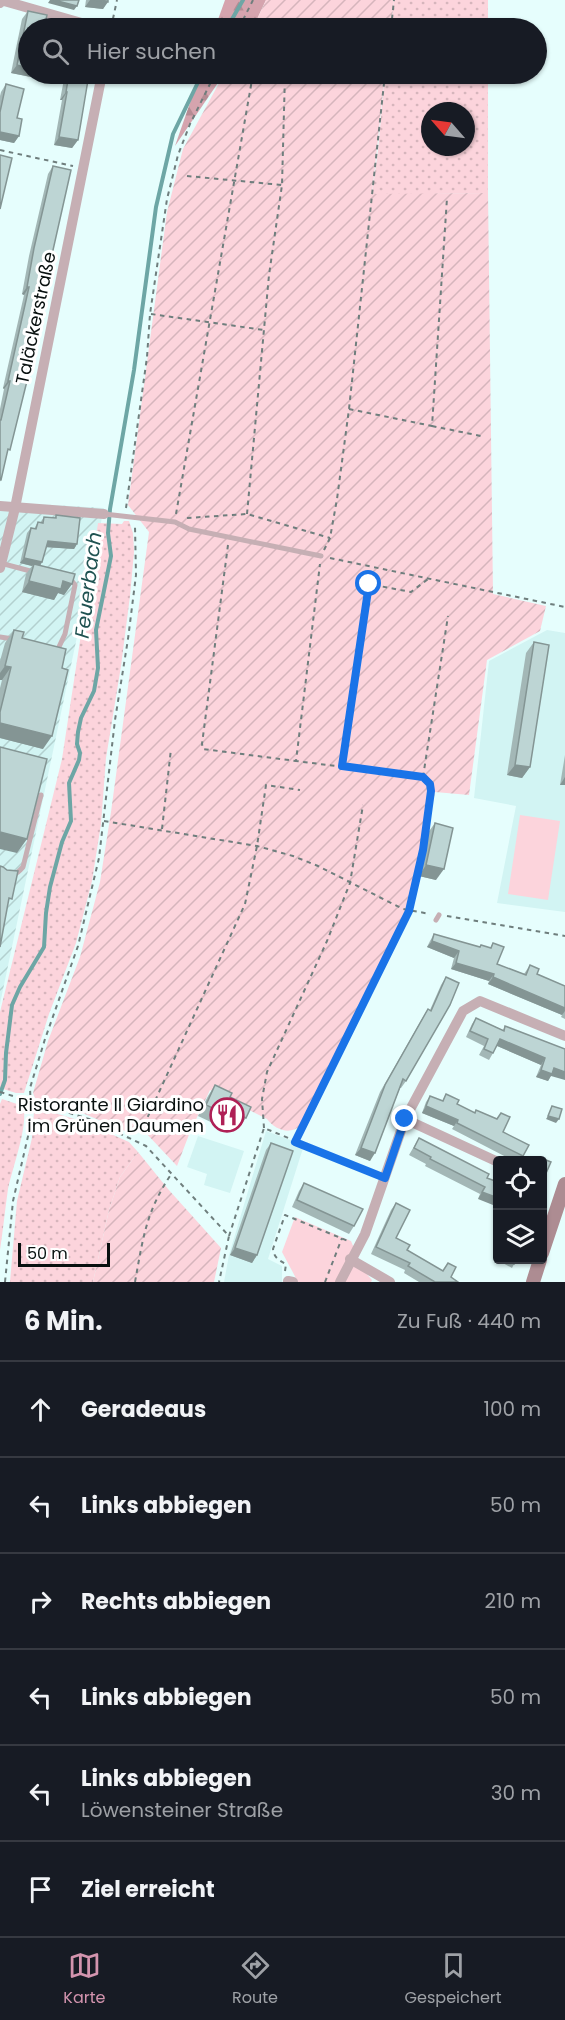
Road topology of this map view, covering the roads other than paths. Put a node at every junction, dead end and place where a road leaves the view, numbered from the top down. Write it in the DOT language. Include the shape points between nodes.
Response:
graph roads {
  1 [pos="0,2"];
  2 [pos="61,18"];
  3 [pos="100,84"];
  4 [pos="0,506"];
  5 [pos="15,508"];
  6 [pos="104,514"];
  7 [pos="321,556"];
  8 [pos="0,565"];
  9 [pos="46,574"];
  10 [pos="57,577"];
  11 [pos="0,637"];
  12 [pos="23,642"];
  13 [pos="46,647"];
  14 [pos="41,795"];
  15 [pos="0,876"];
  16 [pos="565,1036"];
  17 [pos="405,1119"];
  18 [pos="493,1160"];
  19 [pos="565,1184"];
  20 [pos="547,1240"];
  21 [pos="350,1259"];
  22 [pos="539,1264"];
  23 [pos="340,1282"];
  24 [pos="390,1282"];
  25 [pos="533,1282"];
  1 -- 2 [label="street"];
  3 -- 5 [label="street, Taläckerstraße"];
  4 -- 5 [label="street"];
  5 -- 6 [label="street"];
  5 -- 8 [label="street, Taläckerstraße"];
  6 -- 7 [label="lane" via="176,522 189,529"];
  8 -- 9 [label="lane"];
  10 -- 13 [label="lane" via="75,585 58,649"];
  11 -- 12 [label="lane"];
  14 -- 15 [label="lane" via="23,867 17,874"];
  16 -- 17 [label="street" via="480,1001 463,1011"];
  17 -- 18 [label="street"];
  17 -- 21 [label="street" via="359,1245"];
  19 -- 20 [label="main road"];
  21 -- 23 [label="street"];
  21 -- 24 [label="street"];
  22 -- 25 [label="main road"];
}
